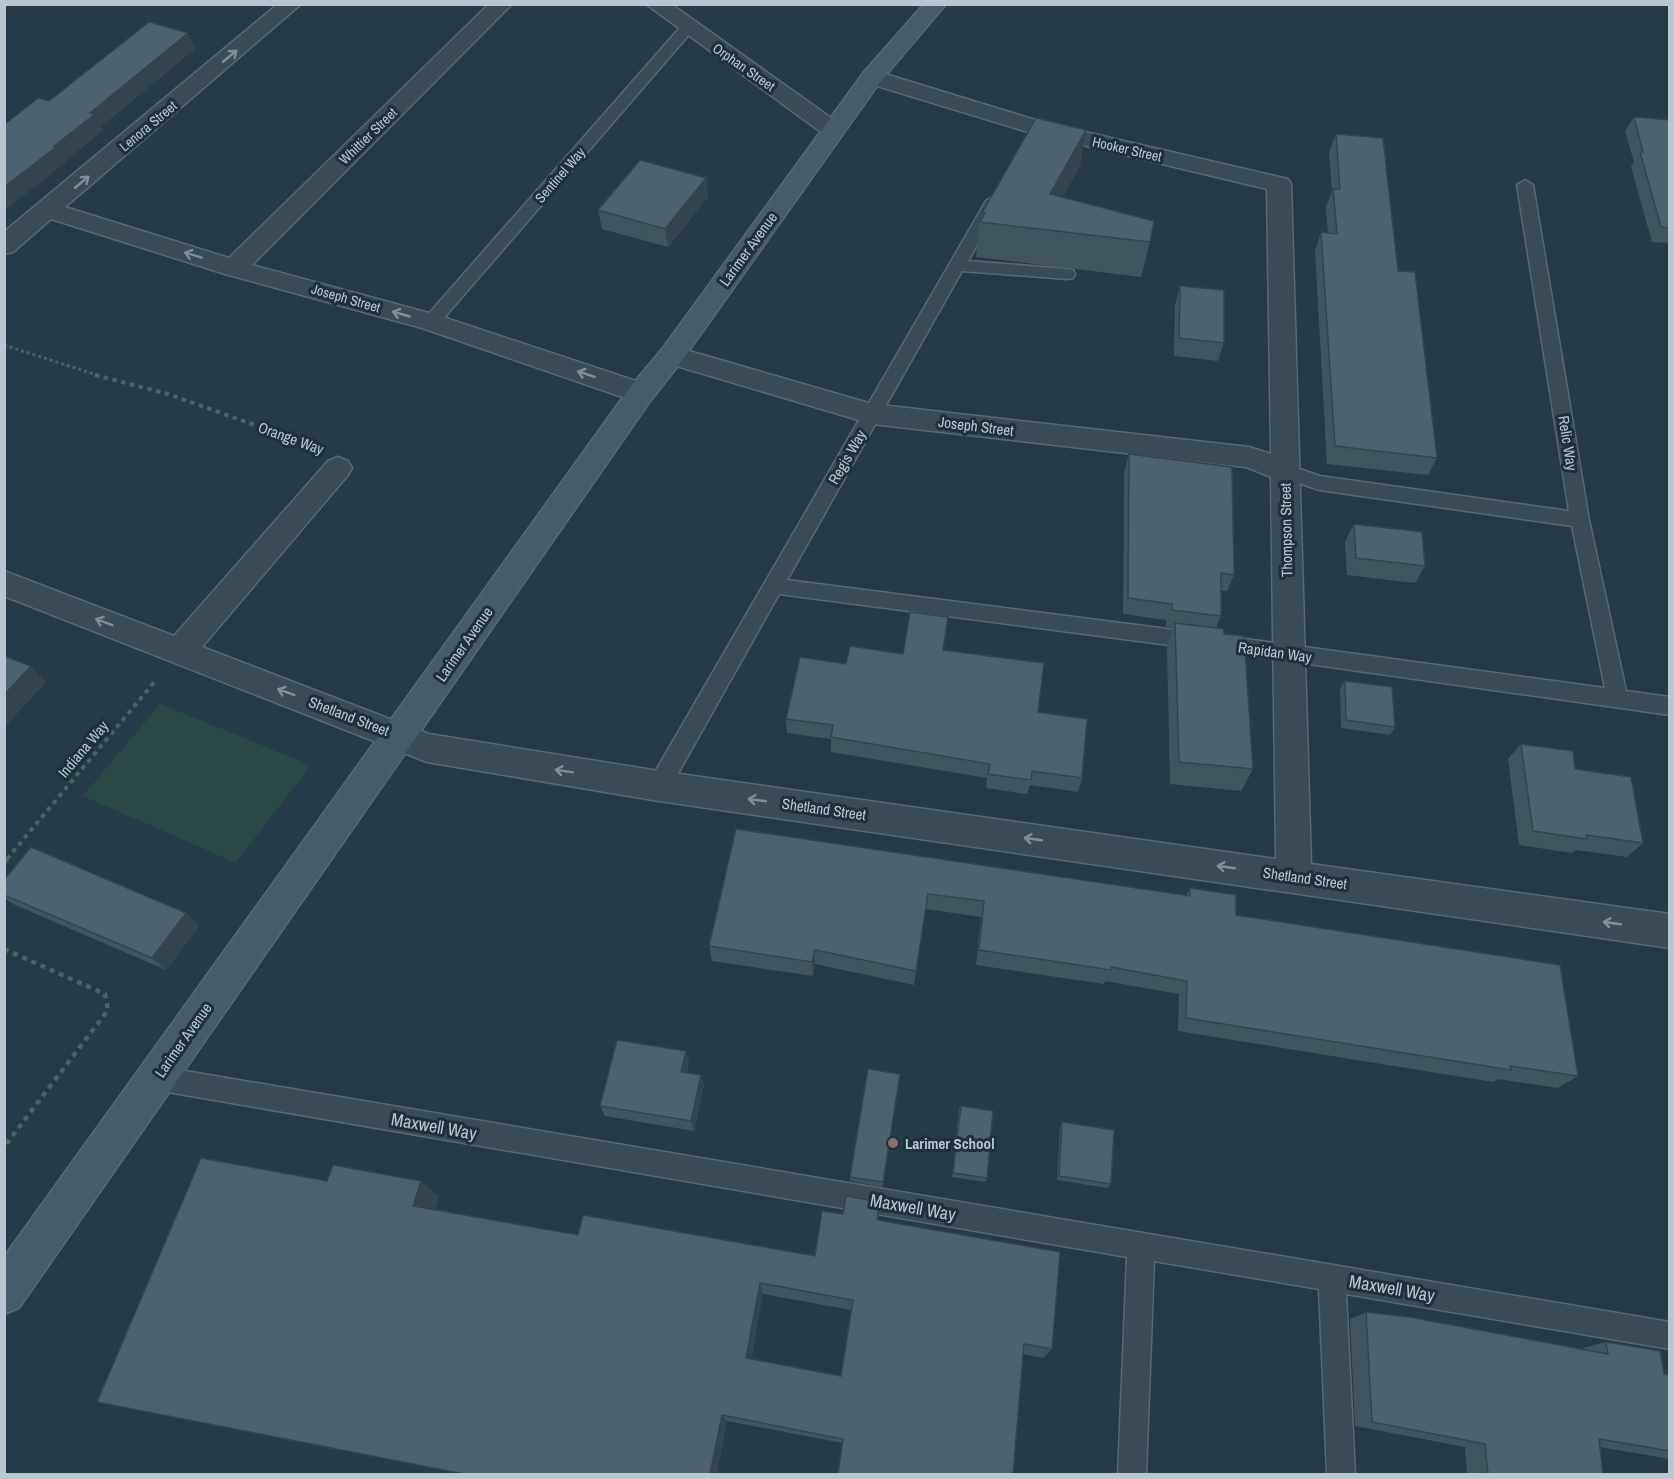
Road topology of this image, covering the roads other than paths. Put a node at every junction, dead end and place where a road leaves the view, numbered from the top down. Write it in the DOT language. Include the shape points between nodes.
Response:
graph roads {
  1 [pos="291,4"];
  2 [pos="502,4"];
  3 [pos="656,4"];
  4 [pos="936,4"];
  5 [pos="688,27"];
  6 [pos="872,77"];
  7 [pos="833,130"];
  8 [pos="1279,184"];
  9 [pos="1525,185"];
  10 [pos="1002,186"];
  11 [pos="48,210"];
  12 [pos="4,246"];
  13 [pos="957,265"];
  14 [pos="234,268"];
  15 [pos="1067,274"];
  16 [pos="431,322"];
  17 [pos="672,356"];
  18 [pos="641,393"];
  19 [pos="872,414"];
  20 [pos="338,468"];
  21 [pos="1285,471"];
  22 [pos="1580,520"];
  23 [pos="4,584"];
  24 [pos="773,586"];
  25 [pos="180,651"];
  26 [pos="1289,653"];
  27 [pos="1617,699"];
  28 [pos="1670,706"];
  29 [pos="399,735"];
  30 [pos="659,786"];
  31 [pos="1294,876"];
  32 [pos="1670,932"];
  33 [pos="156,1078"];
  34 [pos="1141,1246"];
  35 [pos="1332,1278"];
  36 [pos="4,1293"];
  37 [pos="1670,1336"];
  38 [pos="1132,1474"];
  39 [pos="1341,1474"];
  11 -- 1 [label="street, Lenora Street, one-way"];
  2 -- 14 [label="street, Whittier Street"];
  3 -- 5 [label="street, Orphan Street"];
  4 -- 6 [label="street, Larimer Avenue"];
  5 -- 7 [label="street, Orphan Street"];
  5 -- 16 [label="lane, Sentinel Way"];
  6 -- 7 [label="street, Larimer Avenue"];
  6 -- 8 [label="street, Hooker Street" via="1030,137"];
  7 -- 17 [label="street, Larimer Avenue"];
  8 -- 21 [label="street, Thompson Street"];
  9 -- 22 [label="lane, Relic Way"];
  10 -- 13 [label="lane, Regis Way"];
  11 -- 12 [label="street, Lenora Street"];
  14 -- 11 [label="street, Joseph Street, one-way"];
  13 -- 15 [label="lane"];
  13 -- 19 [label="lane, Regis Way"];
  16 -- 14 [label="street, Joseph Street, one-way"];
  18 -- 16 [label="street, Joseph Street, one-way"];
  17 -- 18 [label="street, Larimer Avenue"];
  17 -- 19 [label="street, Joseph Street"];
  18 -- 29 [label="street, Larimer Avenue"];
  19 -- 21 [label="street, Joseph Street" via="1249,457"];
  19 -- 24 [label="lane, Regis Way"];
  20 -- 25 [label="street, Orange Way"];
  21 -- 22 [label="lane" via="1319,483"];
  21 -- 26 [label="street, Thompson Street"];
  22 -- 27 [label="lane, Relic Way"];
  25 -- 23 [label="street, Shetland Street, one-way"];
  24 -- 26 [label="lane, Rapidan Way"];
  24 -- 30 [label="lane, Regis Way"];
  29 -- 25 [label="street, Shetland Street, one-way"];
  26 -- 27 [label="lane, Rapidan Way"];
  26 -- 31 [label="street, Thompson Street"];
  27 -- 28 [label="lane, Rapidan Way"];
  30 -- 29 [label="street, Shetland Street, one-way" via="427,748"];
  29 -- 33 [label="street, Larimer Avenue"];
  31 -- 30 [label="street, Shetland Street, one-way"];
  32 -- 31 [label="street, Shetland Street, one-way"];
  33 -- 34 [label="lane, Maxwell Way"];
  33 -- 36 [label="street, Larimer Avenue"];
  34 -- 35 [label="lane, Maxwell Way"];
  34 -- 38 [label="lane"];
  35 -- 37 [label="lane, Maxwell Way"];
  35 -- 39 [label="lane"];
}
